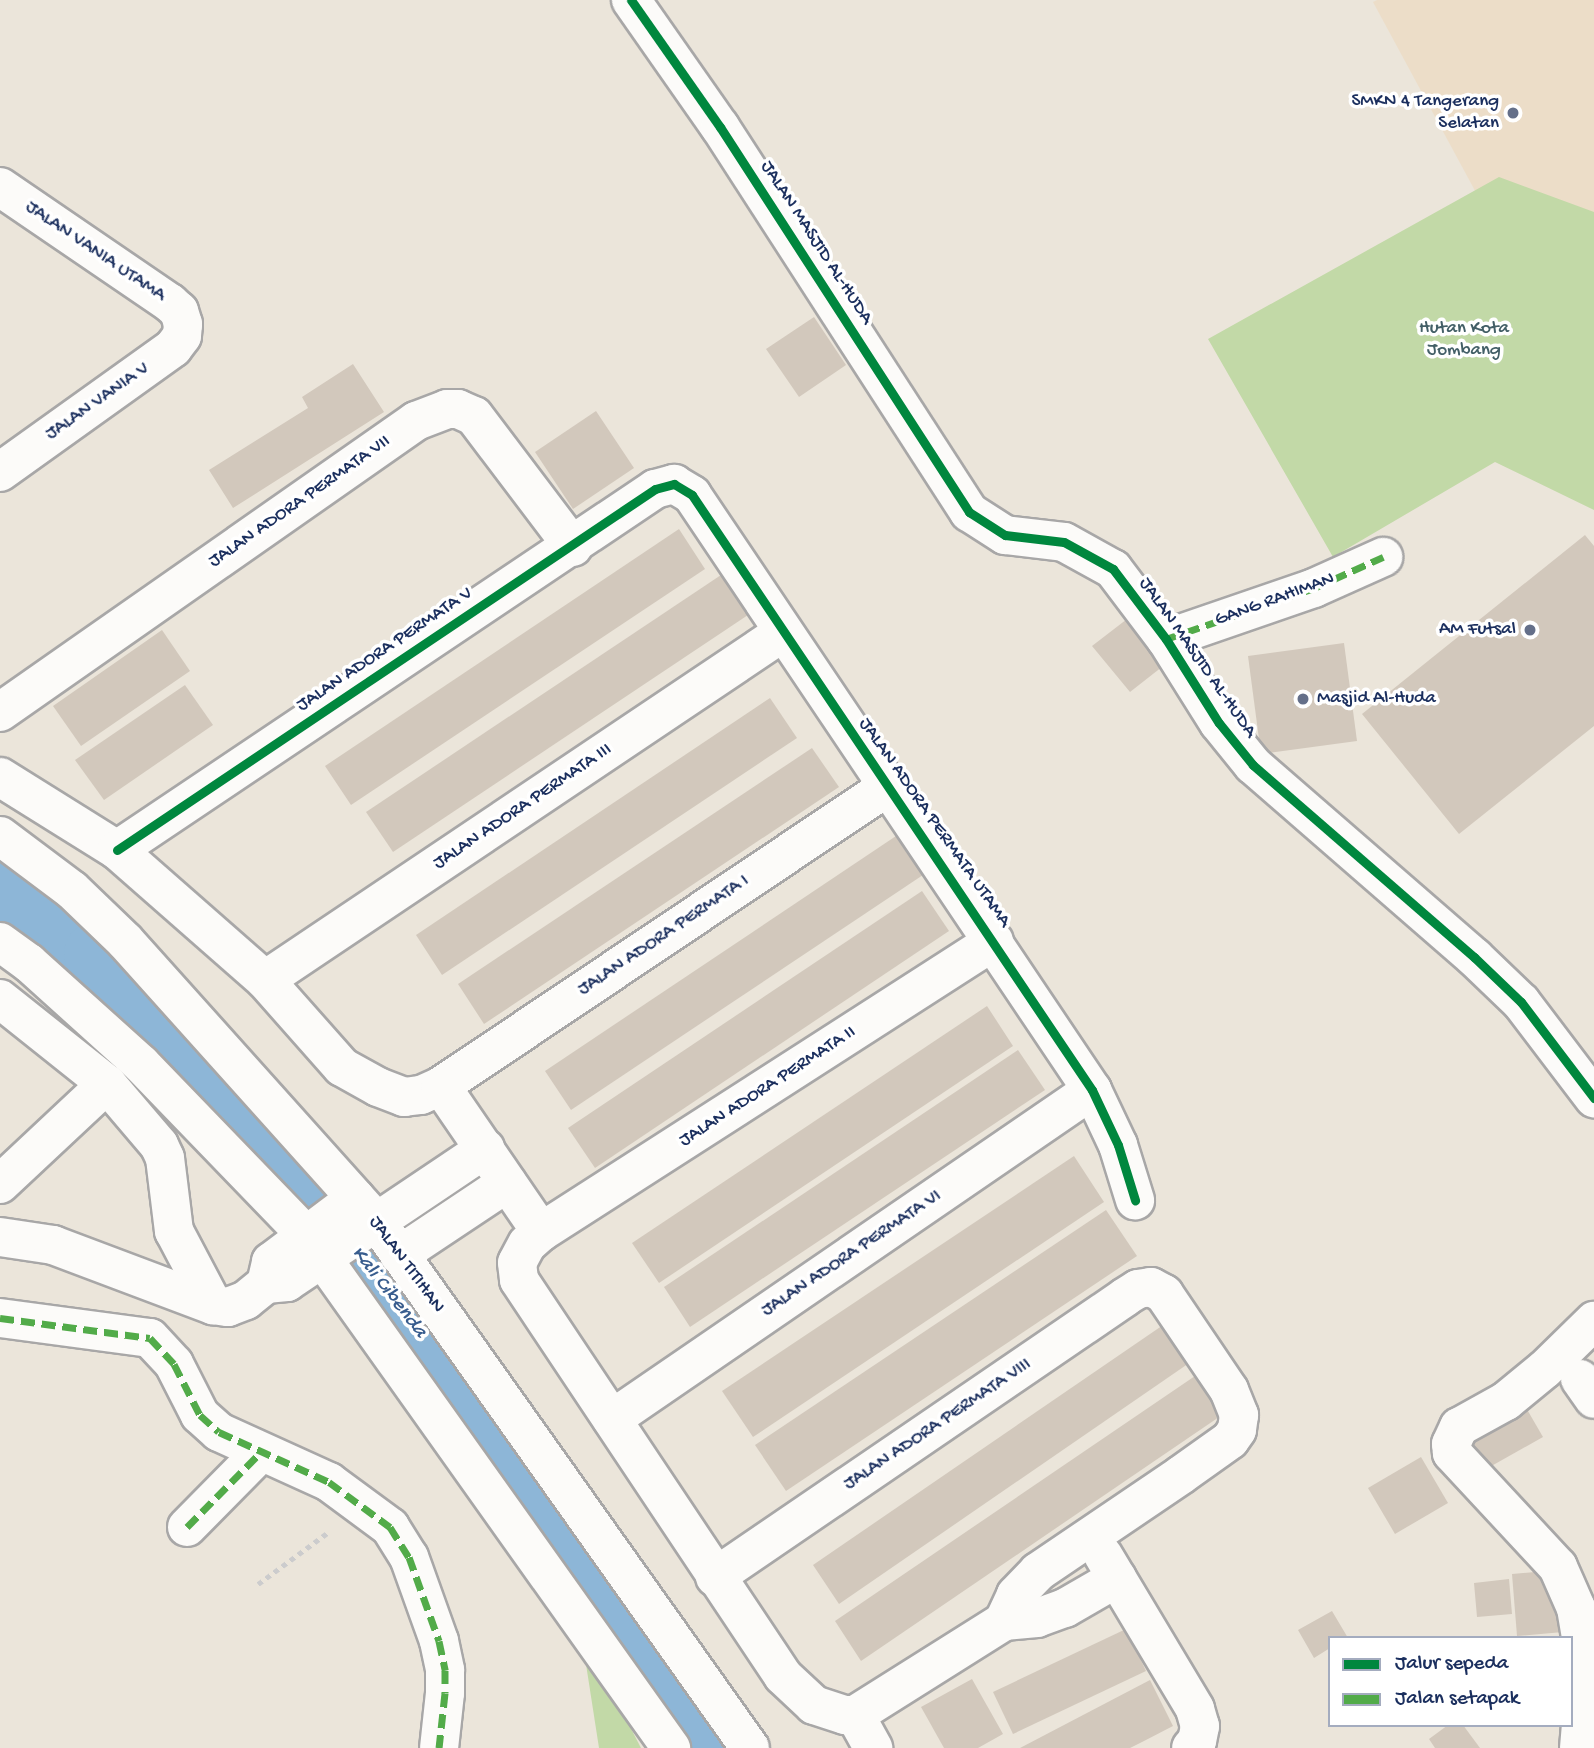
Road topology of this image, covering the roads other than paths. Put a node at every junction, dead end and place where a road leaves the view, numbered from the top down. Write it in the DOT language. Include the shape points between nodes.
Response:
graph roads {
  1 [pos="631,0"];
  2 [pos="0,187"];
  3 [pos="183,324"];
  4 [pos="0,472"];
  5 [pos="674,484"];
  6 [pos="573,547"];
  7 [pos="1383,557"];
  8 [pos="782,633"];
  9 [pos="1166,639"];
  10 [pos="0,712"];
  11 [pos="0,777"];
  12 [pos="887,787"];
  13 [pos="0,836"];
  14 [pos="117,850"];
  15 [pos="994,941"];
  16 [pos="0,942"];
  17 [pos="265,980"];
  18 [pos="0,999"];
  19 [pos="107,1084"];
  20 [pos="441,1086"];
  21 [pos="1092,1090"];
  22 [pos="1594,1098"];
  23 [pos="485,1150"];
  24 [pos="507,1183"];
  25 [pos="0,1184"];
  26 [pos="1135,1200"];
  27 [pos="362,1212"];
  28 [pos="541,1232"];
  29 [pos="0,1237"];
  30 [pos="318,1243"];
  31 [pos="400,1255"];
  32 [pos="213,1305"];
  33 [pos="0,1318"];
  34 [pos="1594,1321"];
  35 [pos="612,1419"];
  36 [pos="261,1452"];
  37 [pos="187,1527"];
  38 [pos="1091,1536"];
  39 [pos="715,1577"];
  40 [pos="1117,1578"];
  41 [pos="1004,1621"];
  42 [pos="855,1715"];
  43 [pos="439,1748"];
  44 [pos="671,1748"];
  45 [pos="750,1748"];
  46 [pos="873,1748"];
  47 [pos="1191,1748"];
  48 [pos="1579,1748"];
  1 -- 9 [label="street, JALAN MASJID AL-HUDA" via="720,127 969,512 1005,535 1064,542 1113,569"];
  2 -- 3 [label="street, JALAN VANIA UTAMA" via="170,303"];
  3 -- 4 [label="street, JALAN VANIA V" via="182,337 173,348"];
  5 -- 6 [label="street, JALAN ADORA PERMATA V" via="655,489"];
  5 -- 8 [label="street, JALAN ADORA PERMATA UTAMA" via="692,495"];
  6 -- 10 [label="street, JALAN ADORA PERMATA VII" via="474,416 447,409 416,421"];
  6 -- 14 [label="street, JALAN ADORA PERMATA V"];
  7 -- 9 [label="street, GANG RAHIMAN" via="1314,588"];
  8 -- 12 [label="street, JALAN ADORA PERMATA UTAMA"];
  8 -- 17 [label="street, JALAN ADORA PERMATA III"];
  9 -- 22 [label="street, JALAN MASJID AL-HUDA" via="1219,723 1253,765 1521,1002"];
  11 -- 14 [label="street"];
  12 -- 15 [label="street, JALAN ADORA PERMATA UTAMA"];
  12 -- 20 [label="street, JALAN ADORA PERMATA I"];
  13 -- 27 [label="street, JALAN TITIHAN" via="72,890 125,941"];
  14 -- 17 [label="street"];
  15 -- 21 [label="street, JALAN ADORA PERMATA UTAMA"];
  15 -- 28 [label="street, JALAN ADORA PERMATA II"];
  16 -- 30 [label="street" via="141,1064"];
  17 -- 20 [label="street" via="342,1067 404,1097"];
  18 -- 19 [label="street"];
  19 -- 25 [label="street"];
  19 -- 32 [label="street" via="159,1145 165,1158 174,1231"];
  20 -- 23 [label="street"];
  21 -- 26 [label="street, JALAN ADORA PERMATA UTAMA" via="1118,1145"];
  21 -- 35 [label="street, JALAN ADORA PERMATA VI"];
  23 -- 24 [label="street"];
  23 -- 27 [label="street"];
  24 -- 28 [label="street"];
  24 -- 31 [label="street"];
  27 -- 30 [label="street"];
  27 -- 31 [label="street, JALAN TITIHAN"];
  28 -- 35 [label="street, JALAN ADORA PERMATA II" via="527,1244 517,1263 519,1280"];
  29 -- 32 [label="street" via="53,1245"];
  30 -- 32 [label="street" via="287,1282 266,1284 236,1305"];
  30 -- 44 [label="street"];
  31 -- 45 [label="street, JALAN TITIHAN"];
  33 -- 36 [label="street" via="150,1338 174,1364 200,1415 219,1432"];
  34 -- 48 [label="street" via="1506,1401 1460,1427 1451,1444 1452,1453 1558,1567 1576,1608 1584,1688"];
  35 -- 39 [label="street, JALAN ADORA PERMATA II"];
  36 -- 37 [label="street"];
  36 -- 43 [label="street" via="329,1482 365,1506 390,1527 409,1557 445,1670"];
  38 -- 39 [label="street, JALAN ADORA PERMATA VIII" via="1230,1440 1237,1430 1239,1415 1229,1390 1164,1294 1150,1287 1125,1297"];
  38 -- 40 [label="street"];
  38 -- 41 [label="street" via="1038,1572 1016,1595"];
  39 -- 42 [label="street, JALAN ADORA PERMATA II" via="797,1692 814,1705"];
  40 -- 41 [label="street" via="1065,1608 1037,1618"];
  40 -- 47 [label="street" via="1195,1709 1200,1726"];
  41 -- 42 [label="street"];
  42 -- 46 [label="street"];
}
